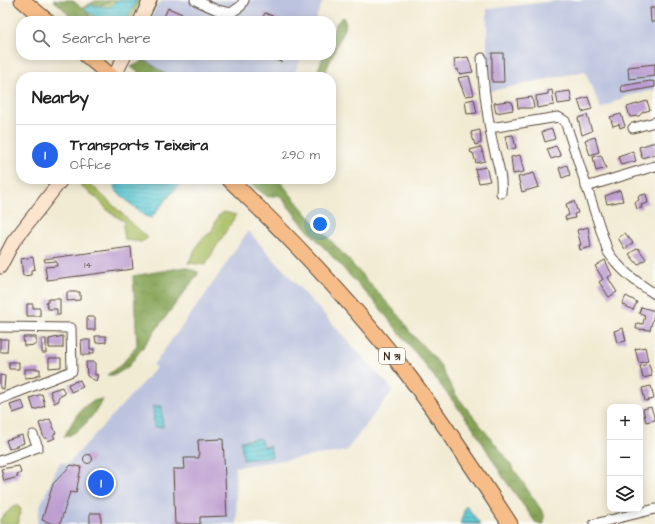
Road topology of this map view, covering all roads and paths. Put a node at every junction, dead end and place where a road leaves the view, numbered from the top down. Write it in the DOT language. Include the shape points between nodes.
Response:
graph roads {
  1 [pos="22,0"];
  2 [pos="150,0"];
  3 [pos="195,0"];
  4 [pos="244,0"];
  5 [pos="41,16"];
  6 [pos="142,16"];
  7 [pos="482,58"];
  8 [pos="92,60"];
  9 [pos="122,60"];
  10 [pos="106,72"];
  11 [pos="114,72"];
  12 [pos="655,122"];
  13 [pos="490,128"];
  14 [pos="633,128"];
  15 [pos="655,166"];
  16 [pos="58,184"];
  17 [pos="234,184"];
  18 [pos="586,187"];
  19 [pos="501,193"];
  20 [pos="0,268"];
  21 [pos="655,294"];
  22 [pos="0,327"];
  23 [pos="0,399"];
  24 [pos="33,435"];
  25 [pos="0,461"];
  26 [pos="655,509"];
  27 [pos="510,524"];
  28 [pos="594,524"];
  1 -- 5 [label="main road"];
  2 -- 6 [label="main road"];
  3 -- 4 [label="street" via="231,14 242,6"];
  7 -- 13 [label="street" via="483,88"];
  8 -- 10 [label="main road"];
  9 -- 11 [label="main road"];
  12 -- 14 [label="street"];
  13 -- 18 [label="street" via="558,117 565,120"];
  13 -- 19 [label="street" via="502,180"];
  15 -- 18 [label="street"];
  16 -- 20 [label="main road" via="13,242"];
  17 -- 27 [label="main road, N 31" via="313,264 410,378 457,443"];
  18 -- 21 [label="street" via="612,257 628,275"];
  22 -- 23 [label="street" via="71,328 72,371"];
  24 -- 25 [label="street" via="38,447"];
  26 -- 28 [label="street"];
}
